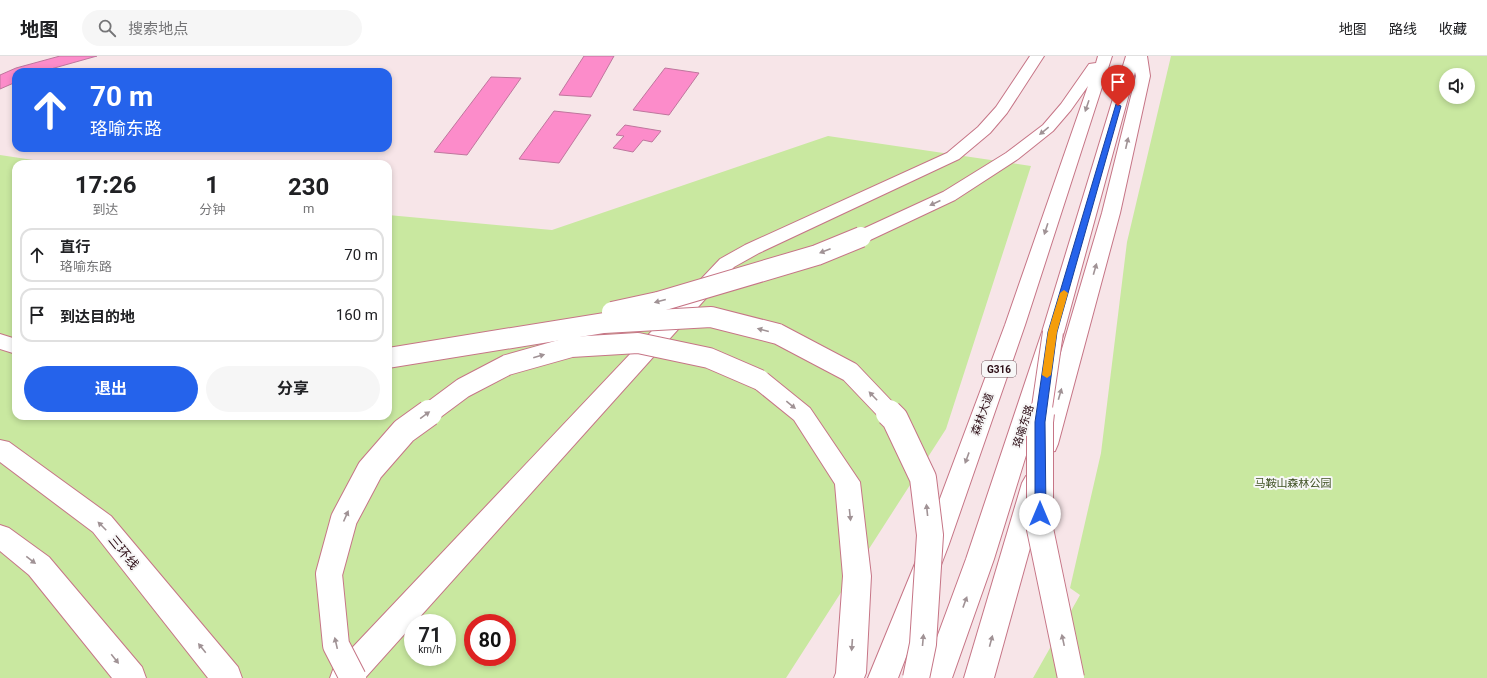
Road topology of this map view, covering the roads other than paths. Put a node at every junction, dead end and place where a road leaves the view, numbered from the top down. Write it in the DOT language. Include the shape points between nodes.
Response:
graph roads {
  1 [pos="1037,56"];
  2 [pos="1101,56"];
  3 [pos="1105,56"];
  4 [pos="1133,56"];
  5 [pos="1140,56"];
  6 [pos="1053,332"];
  7 [pos="0,341"];
  8 [pos="12,346"];
  9 [pos="392,356"];
  10 [pos="392,356"];
  11 [pos="0,449"];
  12 [pos="0,536"];
  13 [pos="131,678"];
  14 [pos="227,678"];
  15 [pos="345,678"];
  16 [pos="353,678"];
  17 [pos="849,678"];
  18 [pos="883,678"];
  19 [pos="916,678"];
  20 [pos="937,678"];
  21 [pos="979,678"];
  22 [pos="1071,678"];
  1 -- 15 [label="main road" via="1002,110 984,130 953,156 727,263"];
  2 -- 9 [label="main road, one-way, bridge" via="1066,107 1048,128 1012,156 949,196 862,237 817,255 658,302"];
  3 -- 18 [label="main road, 森林大道 / G316, one-way" via="936,544"];
  4 -- 6 [label="main road, 珞喻东路"];
  21 -- 5 [label="main road, one-way" via="1111,213 1143,76"];
  20 -- 6 [label="main road, 珞喻东路, one-way, bridge" via="980,559"];
  22 -- 6 [label="main road, one-way, bridge" via="1040,529 1040,422"];
  7 -- 8 [label="main road"];
  19 -- 10 [label="main road, one-way, bridge" via="923,644 930,535 923,478 895,419 850,372 778,334 711,316 604,323"];
  14 -- 11 [label="main road, 三环线, one-way" via="102,524"];
  12 -- 13 [label="main road, one-way" via="39,566"];
  16 -- 17 [label="main road, one-way, bridge" via="336,645 329,574 344,519 370,470 404,431 463,388 507,364 571,347 638,343 709,358 760,380 802,414 847,482 857,576"];
}
